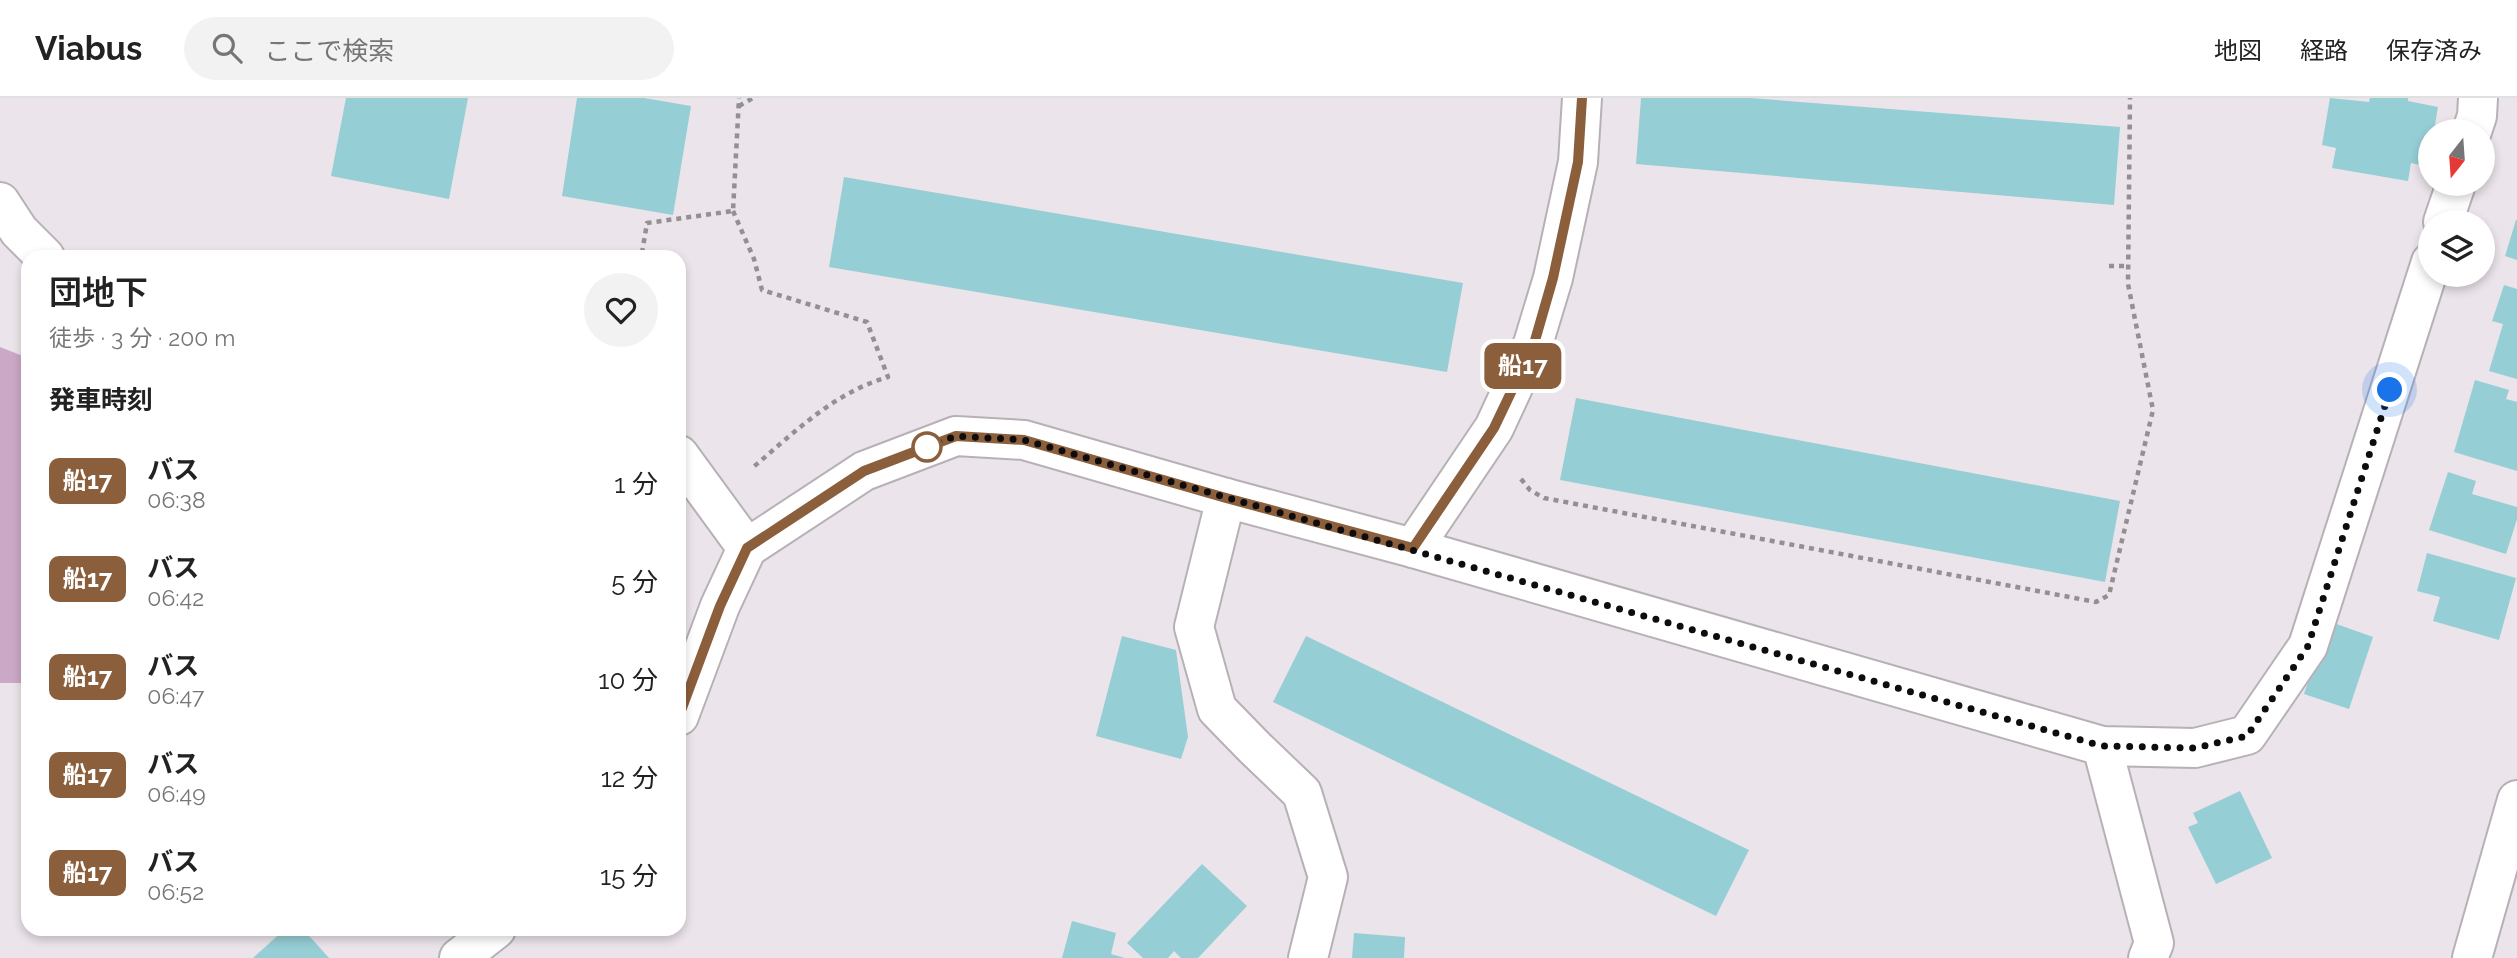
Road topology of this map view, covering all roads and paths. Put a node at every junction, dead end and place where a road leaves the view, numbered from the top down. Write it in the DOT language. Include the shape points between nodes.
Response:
graph roads {
  1 [pos="739,98"];
  2 [pos="754,98"];
  3 [pos="1582,98"];
  4 [pos="2130,98"];
  5 [pos="2478,98"];
  6 [pos="739,106"];
  7 [pos="2476,119"];
  8 [pos="733,211"];
  9 [pos="6,218"];
  10 [pos="39,250"];
  11 [pos="642,250"];
  12 [pos="2109,266"];
  13 [pos="2128,266"];
  14 [pos="2423,287"];
  15 [pos="686,465"];
  16 [pos="751,470"];
  17 [pos="1514,470"];
  18 [pos="1226,498"];
  19 [pos="747,548"];
  20 [pos="1413,548"];
  21 [pos="686,697"];
  22 [pos="2102,746"];
  23 [pos="2517,800"];
  24 [pos="487,936"];
  25 [pos="459,958"];
  26 [pos="1308,958"];
  27 [pos="2148,958"];
  28 [pos="2472,958"];
  1 -- 6 [label="path"];
  2 -- 6 [label="path"];
  3 -- 20 [label="street" via="1578,162 1534,344 1494,428"];
  4 -- 13 [label="path"];
  5 -- 7 [label="street"];
  6 -- 8 [label="path"];
  8 -- 11 [label="path" via="647,223"];
  8 -- 16 [label="path" via="762,290 867,322 888,377 866,383 827,406"];
  9 -- 10 [label="street"];
  12 -- 13 [label="path"];
  13 -- 17 [label="path" via="2153,410 2109,595 2096,602 1544,498 1530,490"];
  14 -- 22 [label="street" via="2308,646 2247,736 2195,748"];
  15 -- 19 [label="street"];
  18 -- 19 [label="street" via="1024,440 956,436 864,471"];
  18 -- 20 [label="street"];
  18 -- 26 [label="street" via="1194,627 1217,709 1302,793 1328,877"];
  19 -- 21 [label="street"];
  20 -- 22 [label="street"];
  22 -- 27 [label="street" via="2154,943"];
  23 -- 28 [label="street"];
  24 -- 25 [label="street"];
}
